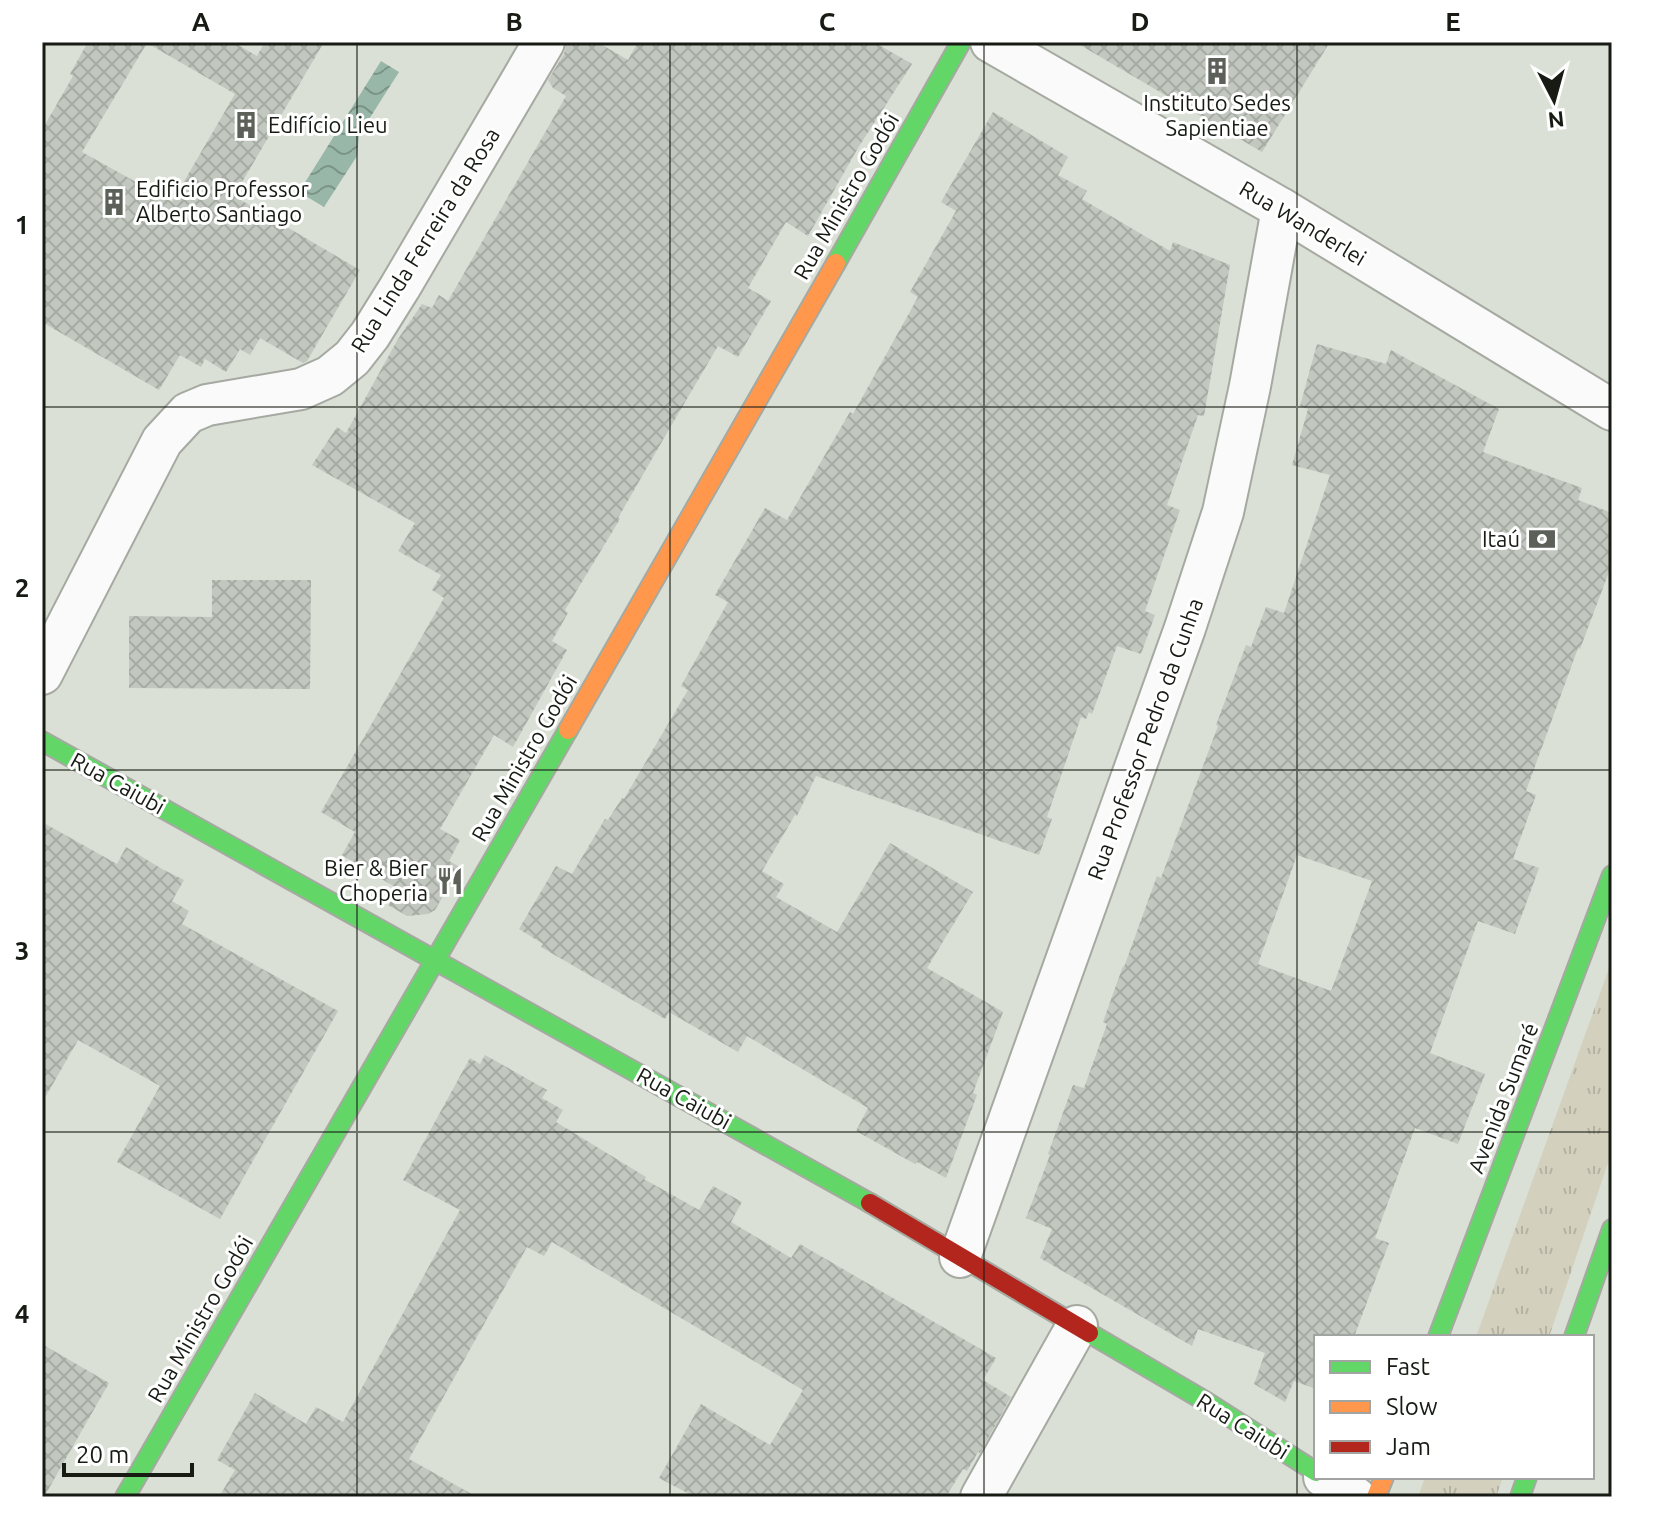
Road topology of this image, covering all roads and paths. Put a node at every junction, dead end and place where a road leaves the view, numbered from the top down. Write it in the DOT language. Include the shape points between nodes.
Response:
graph roads {
  1 [pos="544,42"];
  2 [pos="961,42"];
  3 [pos="991,42"];
  4 [pos="1282,209"];
  5 [pos="1612,410"];
  6 [pos="42,674"];
  7 [pos="42,741"];
  8 [pos="1612,875"];
  9 [pos="435,959"];
  10 [pos="1612,1229"];
  11 [pos="960,1257"];
  12 [pos="1077,1326"];
  13 [pos="1439,1335"];
  14 [pos="1575,1335"];
  15 [pos="1314,1471"];
  16 [pos="1327,1479"];
  17 [pos="125,1497"];
  18 [pos="981,1497"];
  19 [pos="1355,1497"];
  1 -- 6 [label="street, Rua Linda Ferreira da Rosa" via="400,287 352,358 301,389 188,413 162,441"];
  2 -- 9 [label="street, Rua Ministro Godói"];
  3 -- 4 [label="street, Rua Wanderlei"];
  4 -- 5 [label="street, Rua Wanderlei"];
  4 -- 11 [label="street, Rua Professor Pedro da Cunha" via="1223,512"];
  7 -- 9 [label="street, Rua Caiubi"];
  8 -- 13 [label="street, Avenida Sumaré"];
  9 -- 11 [label="street, Rua Caiubi"];
  9 -- 17 [label="street, Rua Ministro Godói"];
  10 -- 14 [label="street"];
  11 -- 12 [label="street, Rua Caiubi"];
  12 -- 15 [label="street, Rua Caiubi"];
  12 -- 18 [label="street"];
  16 -- 19 [label="street"];
}
